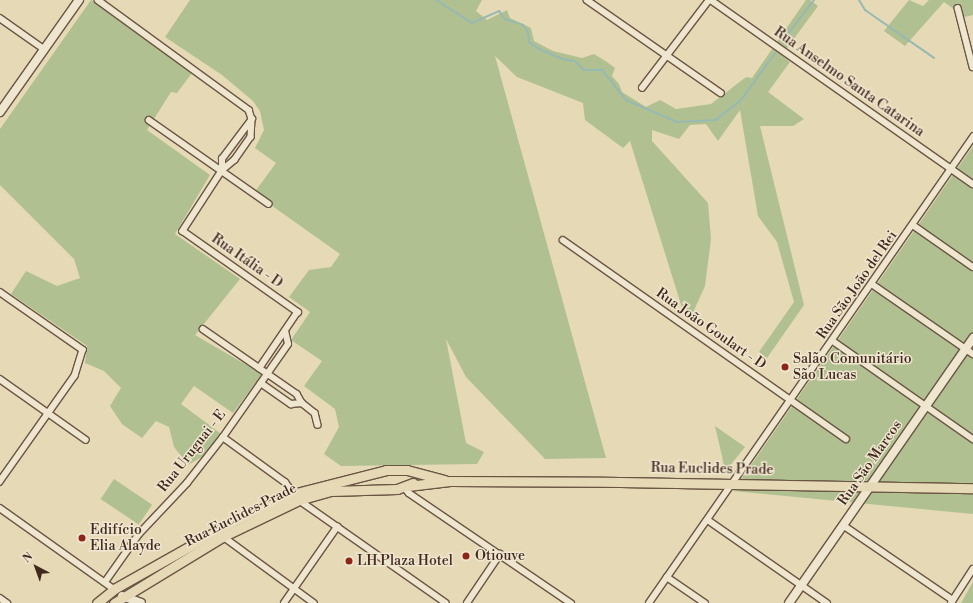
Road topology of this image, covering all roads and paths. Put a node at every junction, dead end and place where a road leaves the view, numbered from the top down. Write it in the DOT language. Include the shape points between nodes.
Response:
graph roads {
  1 [pos="79,0"];
  2 [pos="98,0"];
  3 [pos="587,0"];
  4 [pos="710,0"];
  5 [pos="958,8"];
  6 [pos="0,18"];
  7 [pos="44,49"];
  8 [pos="667,56"];
  9 [pos="973,67"];
  10 [pos="642,88"];
  11 [pos="721,93"];
  12 [pos="0,110"];
  13 [pos="252,119"];
  14 [pos="149,120"];
  15 [pos="973,137"];
  16 [pos="953,169"];
  17 [pos="222,171"];
  18 [pos="973,184"];
  19 [pos="269,204"];
  20 [pos="913,225"];
  21 [pos="563,240"];
  22 [pos="973,267"];
  23 [pos="872,284"];
  24 [pos="0,292"];
  25 [pos="203,329"];
  26 [pos="285,331"];
  27 [pos="973,338"];
  28 [pos="833,341"];
  29 [pos="966,348"];
  30 [pos="973,354"];
  31 [pos="260,368"];
  32 [pos="268,374"];
  33 [pos="0,379"];
  34 [pos="261,383"];
  35 [pos="297,394"];
  36 [pos="790,399"];
  37 [pos="302,403"];
  38 [pos="291,404"];
  39 [pos="926,406"];
  40 [pos="49,414"];
  41 [pos="318,425"];
  42 [pos="224,437"];
  43 [pos="846,439"];
  44 [pos="973,439"];
  45 [pos="86,440"];
  46 [pos="411,471"];
  47 [pos="382,472"];
  48 [pos="450,481"];
  49 [pos="0,482"];
  50 [pos="731,484"];
  51 [pos="407,487"];
  52 [pos="870,487"];
  53 [pos="973,488"];
  54 [pos="381,489"];
  55 [pos="298,497"];
  56 [pos="0,508"];
  57 [pos="708,520"];
  58 [pos="843,525"];
  59 [pos="337,527"];
  60 [pos="220,534"];
  61 [pos="500,554"];
  62 [pos="973,569"];
  63 [pos="667,577"];
  64 [pos="105,582"];
  65 [pos="801,585"];
  66 [pos="294,588"];
  67 [pos="114,589"];
  68 [pos="0,598"];
  69 [pos="125,600"];
  70 [pos="952,602"];
  71 [pos="7,603"];
  72 [pos="97,603"];
  73 [pos="114,603"];
  74 [pos="141,603"];
  75 [pos="284,603"];
  76 [pos="314,603"];
  77 [pos="446,603"];
  78 [pos="467,603"];
  79 [pos="571,603"];
  80 [pos="649,603"];
  81 [pos="705,603"];
  82 [pos="789,603"];
  83 [pos="827,603"];
  1 -- 7 [label="street"];
  2 -- 13 [label="street" via="249,110"];
  3 -- 8 [label="street"];
  4 -- 8 [label="street"];
  4 -- 16 [label="street, Rua Anselmo Santa Catarina"];
  5 -- 9 [label="street"];
  6 -- 7 [label="street"];
  7 -- 12 [label="street"];
  8 -- 10 [label="street"];
  8 -- 11 [label="street"];
  13 -- 17 [label="street" via="222,159"];
  13 -- 17 [label="street" via="251,137 235,160"];
  14 -- 17 [label="street"];
  15 -- 16 [label="street, Rua São João del Rei"];
  16 -- 18 [label="street, Rua Anselmo Santa Catarina"];
  16 -- 20 [label="street, Rua São João del Rei"];
  17 -- 19 [label="street"];
  17 -- 26 [label="street, Rua Itália - D" via="183,230 298,312"];
  20 -- 22 [label="street"];
  20 -- 23 [label="street, Rua São João del Rei"];
  21 -- 36 [label="street, Rua João Goulart - D"];
  23 -- 28 [label="street, Rua São João del Rei"];
  23 -- 29 [label="street"];
  24 -- 40 [label="street" via="82,350 75,376"];
  25 -- 31 [label="street"];
  26 -- 31 [label="street"];
  26 -- 32 [label="street, Rua Uruguai - E" via="288,344"];
  27 -- 29 [label="street, Rua São Marcos"];
  28 -- 36 [label="street, Rua São João del Rei"];
  28 -- 39 [label="street"];
  29 -- 30 [label="street"];
  29 -- 39 [label="street, Rua São Marcos"];
  31 -- 32 [label="street"];
  32 -- 34 [label="street, Rua Uruguai - E"];
  32 -- 35 [label="street"];
  33 -- 40 [label="street"];
  34 -- 38 [label="street"];
  34 -- 42 [label="street, Rua Uruguai - E"];
  35 -- 37 [label="street"];
  35 -- 38 [label="street"];
  36 -- 43 [label="street, Rua João Goulart - D"];
  36 -- 50 [label="street, Rua São João del Rei"];
  37 -- 38 [label="street"];
  37 -- 41 [label="street" via="315,413"];
  39 -- 44 [label="street"];
  39 -- 52 [label="street, Rua São Marcos"];
  40 -- 45 [label="street"];
  40 -- 49 [label="street"];
  42 -- 55 [label="street"];
  42 -- 64 [label="street, Rua Uruguai - E" via="187,483 139,534"];
  46 -- 47 [label="main road, Rua Euclides Prade"];
  46 -- 48 [label="main road, Rua Euclides Prade"];
  46 -- 51 [label="main road" via="414,479"];
  47 -- 54 [label="main road" via="375,479"];
  47 -- 55 [label="main road, Rua Euclides Prade"];
  48 -- 50 [label="main road, Rua Euclides Prade"];
  48 -- 51 [label="main road, Rua Euclides Prade"];
  50 -- 52 [label="main road, Rua Euclides Prade"];
  50 -- 57 [label="street, Rua São João del Rei"];
  51 -- 54 [label="main road, Rua Euclides Prade"];
  51 -- 61 [label="street"];
  52 -- 53 [label="main road, Rua Euclides Prade"];
  52 -- 58 [label="street, Rua São Marcos"];
  54 -- 55 [label="main road, Rua Euclides Prade" via="331,490"];
  55 -- 59 [label="street"];
  55 -- 60 [label="main road, Rua Euclides Prade"];
  56 -- 64 [label="street"];
  57 -- 63 [label="street, Rua São João del Rei"];
  57 -- 65 [label="street"];
  58 -- 65 [label="street, Rua São Marcos"];
  58 -- 70 [label="street"];
  59 -- 66 [label="street"];
  59 -- 77 [label="street"];
  60 -- 66 [label="street"];
  60 -- 67 [label="main road, Rua Euclides Prade"];
  60 -- 69 [label="main road, Rua Euclides Prade"];
  61 -- 78 [label="street"];
  61 -- 79 [label="street"];
  62 -- 70 [label="street"];
  63 -- 80 [label="street, Rua São João del Rei"];
  63 -- 81 [label="street"];
  64 -- 67 [label="street"];
  65 -- 82 [label="street, Rua São Marcos"];
  65 -- 83 [label="street"];
  66 -- 75 [label="street"];
  66 -- 76 [label="street"];
  67 -- 69 [label="street"];
  67 -- 72 [label="main road"];
  68 -- 71 [label="street"];
  69 -- 73 [label="main road"];
  69 -- 74 [label="street"];
}
